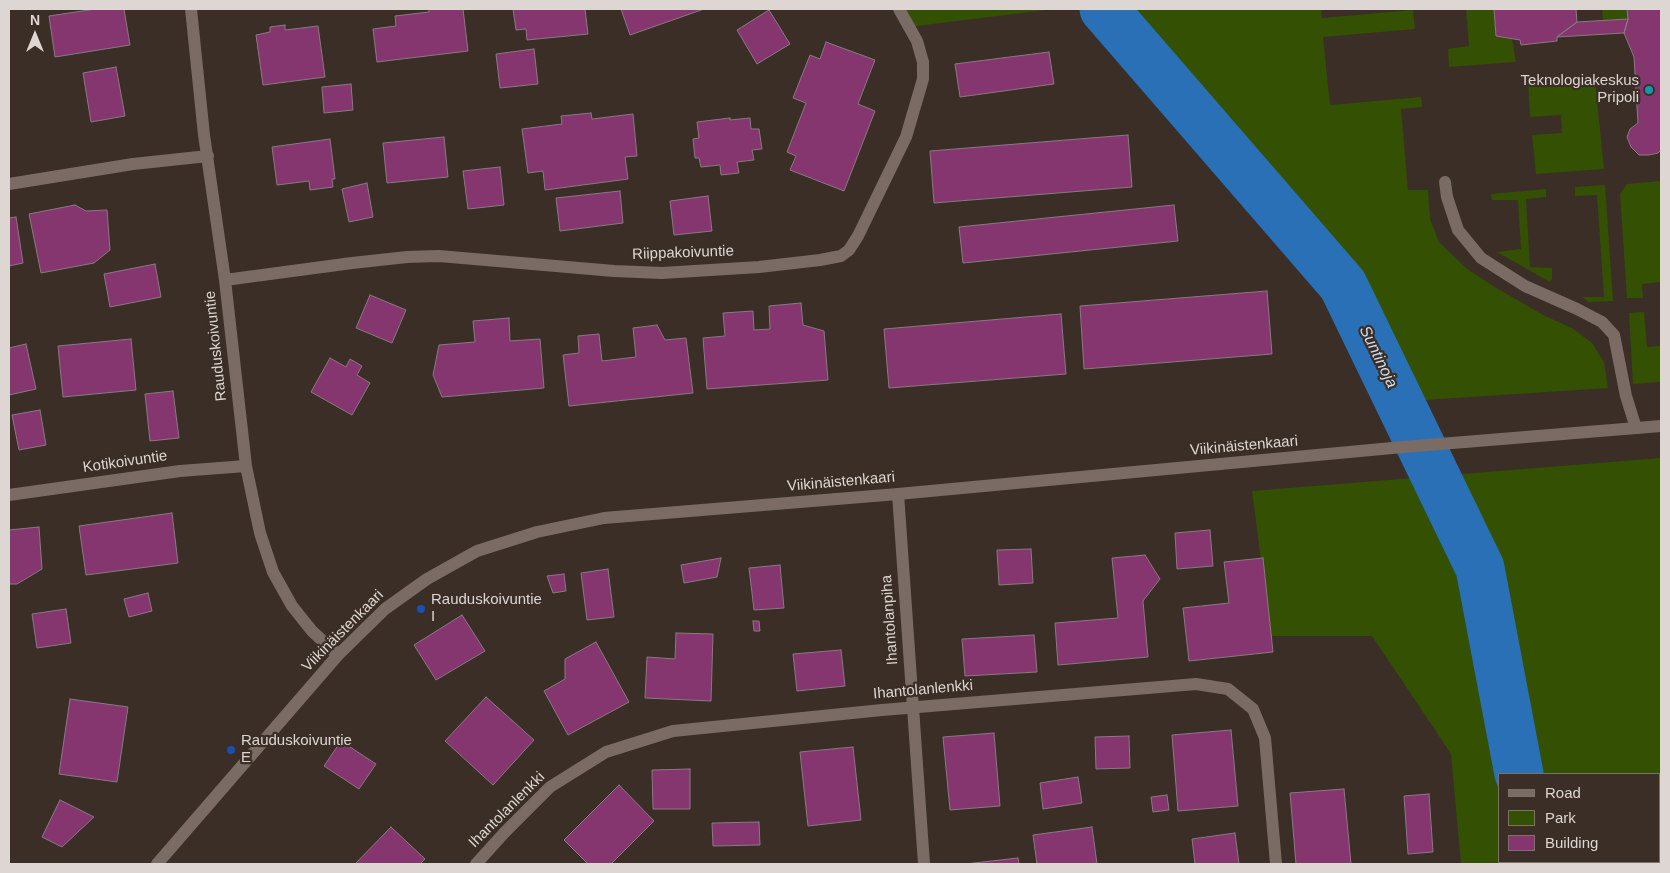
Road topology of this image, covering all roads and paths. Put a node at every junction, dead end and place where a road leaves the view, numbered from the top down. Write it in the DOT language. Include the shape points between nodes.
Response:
graph roads {
  1 [pos="193,9"];
  2 [pos="899,9"];
  3 [pos="208,156"];
  4 [pos="1446,182"];
  5 [pos="9,184"];
  6 [pos="225,280"];
  7 [pos="1661,426"];
  8 [pos="1636,428"];
  9 [pos="246,466"];
  10 [pos="898,494"];
  11 [pos="9,495"];
  12 [pos="338,655"];
  13 [pos="912,707"];
  14 [pos="157,864"];
  15 [pos="476,864"];
  16 [pos="924,864"];
  17 [pos="1276,864"];
  1 -- 3 [label="street, Rauduskoivuntie"];
  2 -- 6 [label="street, Riippakoivuntie" via="917,41 924,79 906,137 858,236 850,250 841,256 759,267 662,273 440,256 407,257"];
  3 -- 5 [label="street" via="133,164"];
  3 -- 6 [label="street, Rauduskoivuntie"];
  4 -- 8 [label="street" via="1447,197 1458,230 1481,258 1525,286 1602,322 1614,335"];
  6 -- 9 [label="street, Rauduskoivuntie"];
  7 -- 8 [label="street, Viikinäistenkaari"];
  8 -- 10 [label="street, Viikinäistenkaari"];
  9 -- 11 [label="street, Kotikoivuntie" via="180,471"];
  9 -- 12 [label="street, Rauduskoivuntie" via="260,533 273,572 297,612"];
  10 -- 12 [label="street, Viikinäistenkaari" via="604,518 537,532 477,551 428,579 385,609"];
  10 -- 13 [label="street, Ihantolanpiha"];
  12 -- 14 [label="street, Viikinäistenkaari"];
  13 -- 15 [label="street, Ihantolanlenkki" via="673,731 606,752 550,786"];
  13 -- 16 [label="street, Ihantolanpiha"];
  13 -- 17 [label="street, Ihantolanlenkki" via="1196,684 1228,689 1254,709 1265,738"];
}
